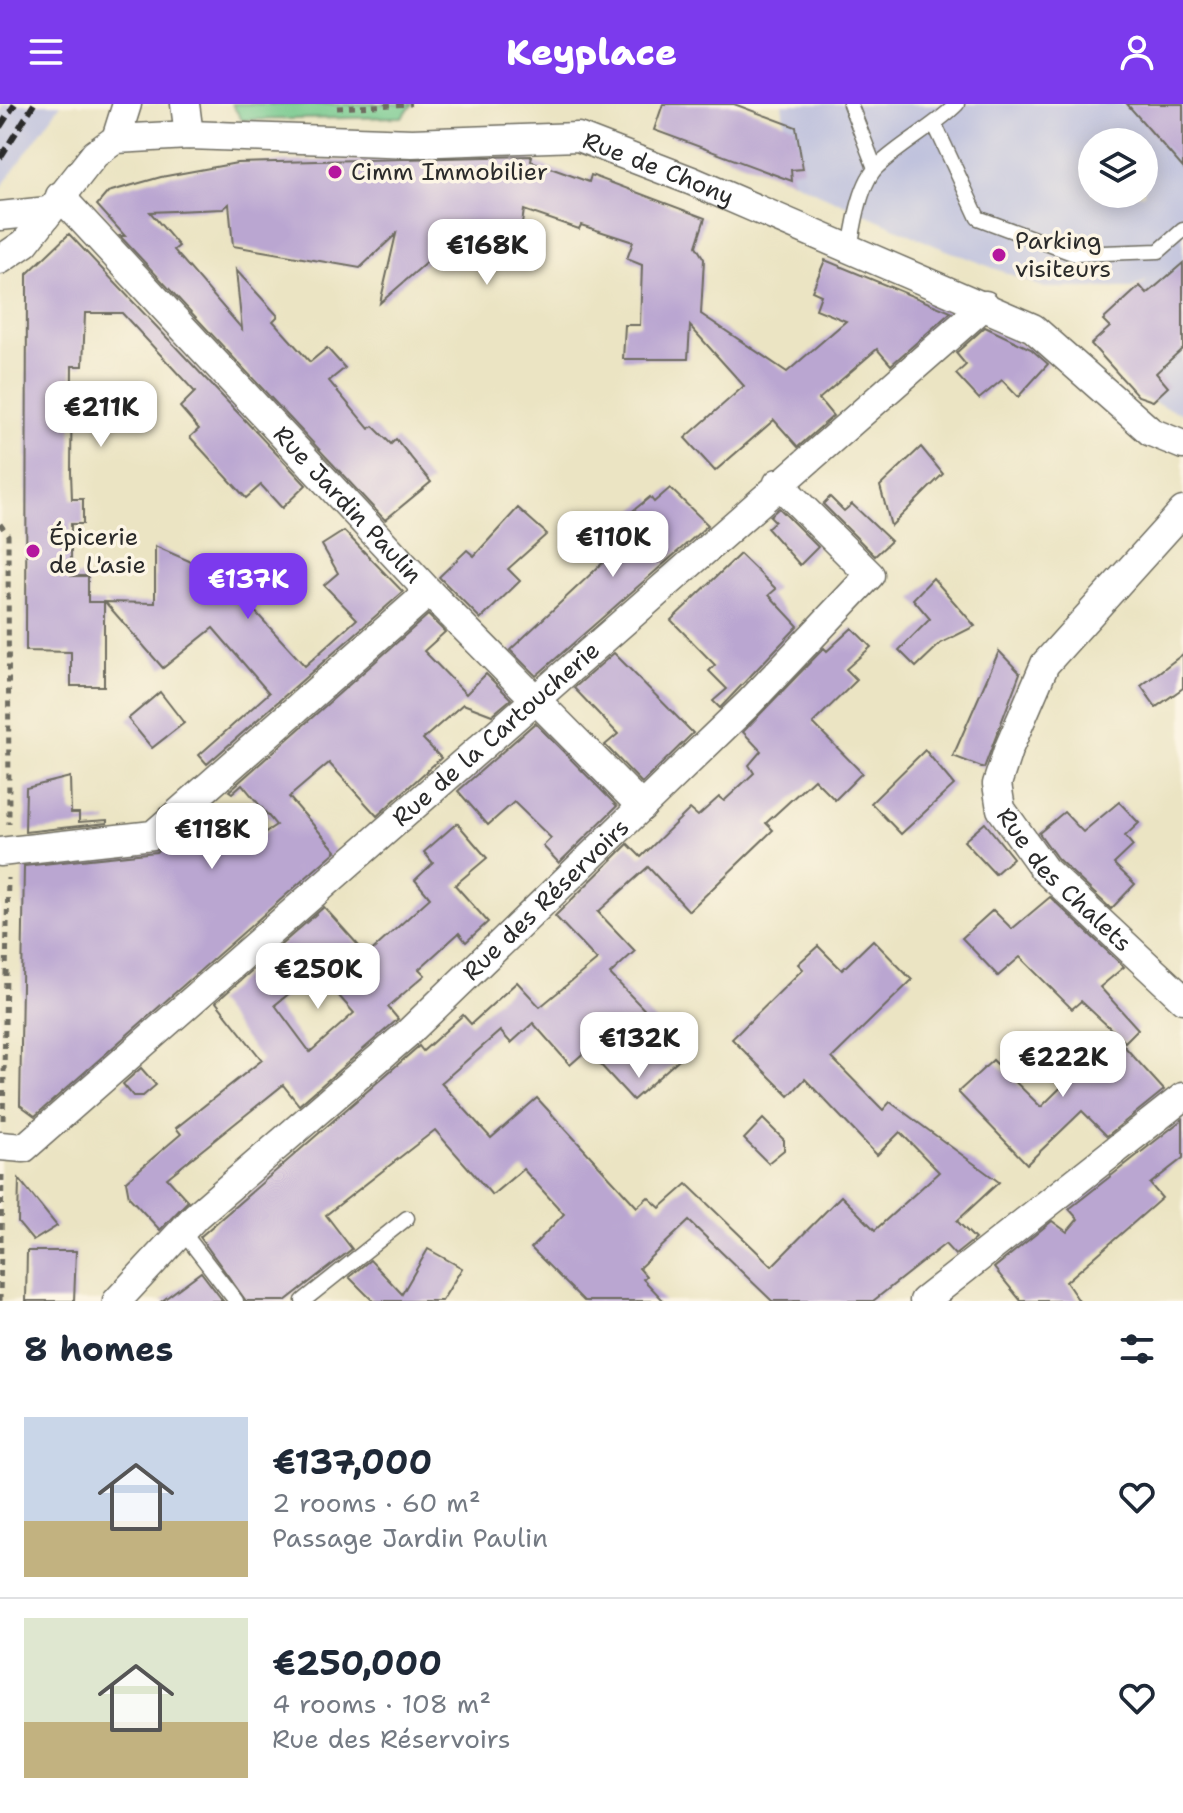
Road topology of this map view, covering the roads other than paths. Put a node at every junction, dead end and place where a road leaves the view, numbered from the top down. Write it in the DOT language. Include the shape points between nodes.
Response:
graph roads {
  1 [pos="127,104"];
  2 [pos="185,104"];
  3 [pos="850,104"];
  4 [pos="957,104"];
  5 [pos="935,125"];
  6 [pos="189,135"];
  7 [pos="116,139"];
  8 [pos="875,168"];
  9 [pos="54,204"];
  10 [pos="0,216"];
  11 [pos="1183,230"];
  12 [pos="850,249"];
  13 [pos="0,260"];
  14 [pos="985,305"];
  15 [pos="1183,445"];
  16 [pos="778,483"];
  17 [pos="1183,511"];
  18 [pos="429,592"];
  19 [pos="537,701"];
  20 [pos="642,807"];
  21 [pos="4,852"];
  22 [pos="1183,999"];
  23 [pos="1183,1097"];
  24 [pos="1,1146"];
  25 [pos="407,1218"];
  26 [pos="182,1231"];
  27 [pos="117,1301"];
  28 [pos="236,1301"];
  29 [pos="303,1301"];
  30 [pos="924,1301"];
  1 -- 7 [label="street"];
  2 -- 6 [label="street"];
  3 -- 8 [label="lane"];
  4 -- 5 [label="lane"];
  5 -- 8 [label="lane"];
  5 -- 11 [label="lane" via="978,218 1075,254 1159,251"];
  6 -- 7 [label="street, Rue de Chony"];
  6 -- 12 [label="street, Rue de Chony" via="412,143 578,137"];
  7 -- 9 [label="street" via="95,154"];
  8 -- 12 [label="lane" via="857,210"];
  9 -- 10 [label="street"];
  9 -- 13 [label="street" via="25,243"];
  9 -- 18 [label="street, Rue Jardin Paulin"];
  12 -- 14 [label="street, Rue de Chony"];
  14 -- 15 [label="street, Rue de Chony" via="1033,328 1151,432"];
  14 -- 16 [label="street, Rue de la Cartoucherie"];
  16 -- 19 [label="street, Rue de la Cartoucherie"];
  16 -- 20 [label="street, Rue des Réservoirs" via="870,575"];
  17 -- 22 [label="street, Rue des Chalets" via="1045,664 997,784 1001,809 1044,869"];
  18 -- 19 [label="street, Rue Jardin Paulin"];
  18 -- 21 [label="street" via="153,835"];
  19 -- 20 [label="street, Rue Jardin Paulin"];
  19 -- 24 [label="street, Rue de la Cartoucherie" via="24,1148"];
  20 -- 26 [label="street, Rue des Réservoirs" via="408,1033"];
  23 -- 30 [label="street"];
  25 -- 29 [label="lane"];
  26 -- 27 [label="street, Rue des Réservoirs"];
  26 -- 28 [label="lane"];
}
